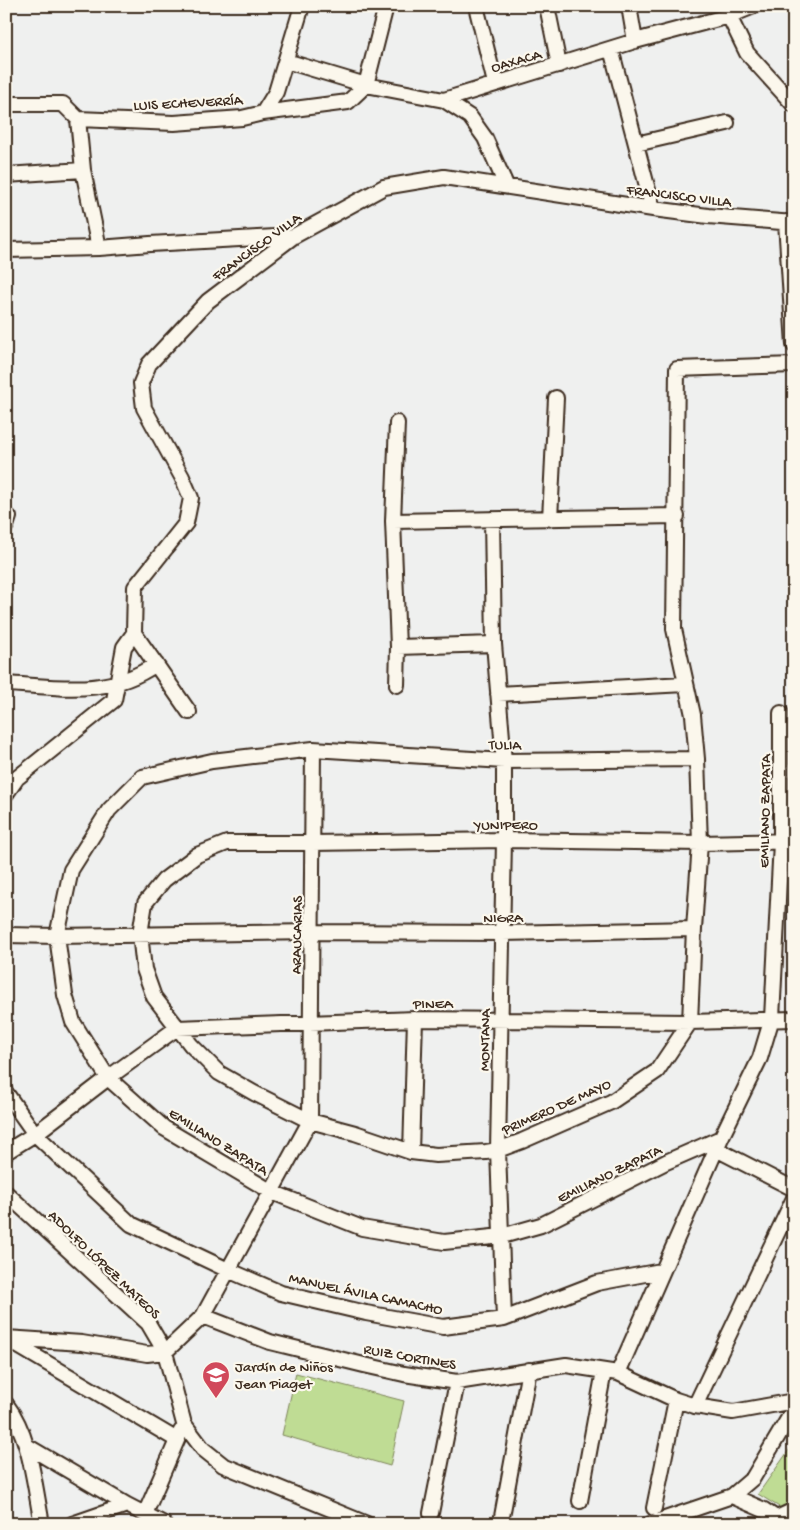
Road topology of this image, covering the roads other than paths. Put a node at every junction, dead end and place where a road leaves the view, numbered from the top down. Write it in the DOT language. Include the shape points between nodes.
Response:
graph roads {
  1 [pos="302,6"];
  2 [pos="386,6"];
  3 [pos="476,6"];
  4 [pos="547,6"];
  5 [pos="629,6"];
  6 [pos="754,6"];
  7 [pos="730,16"];
  8 [pos="635,41"];
  9 [pos="611,49"];
  10 [pos="286,61"];
  11 [pos="559,65"];
  12 [pos="495,83"];
  13 [pos="366,86"];
  14 [pos="444,100"];
  15 [pos="6,104"];
  16 [pos="794,105"];
  17 [pos="263,113"];
  18 [pos="78,120"];
  19 [pos="727,123"];
  20 [pos="636,144"];
  21 [pos="83,170"];
  22 [pos="6,175"];
  23 [pos="506,185"];
  24 [pos="653,209"];
  25 [pos="791,221"];
  26 [pos="294,236"];
  27 [pos="98,248"];
  28 [pos="6,250"];
  29 [pos="794,345"];
  30 [pos="794,365"];
  31 [pos="556,398"];
  32 [pos="397,423"];
  33 [pos="677,516"];
  34 [pos="550,519"];
  35 [pos="492,520"];
  36 [pos="393,521"];
  37 [pos="134,633"];
  38 [pos="494,644"];
  39 [pos="398,647"];
  40 [pos="156,664"];
  41 [pos="117,683"];
  42 [pos="6,684"];
  43 [pos="686,684"];
  44 [pos="397,685"];
  45 [pos="498,694"];
  46 [pos="189,712"];
  47 [pos="781,713"];
  48 [pos="313,750"];
  49 [pos="697,759"];
  50 [pos="504,761"];
  51 [pos="6,794"];
  52 [pos="504,840"];
  53 [pos="788,841"];
  54 [pos="313,843"];
  55 [pos="700,843"];
  56 [pos="694,930"];
  57 [pos="312,932"];
  58 [pos="502,933"];
  59 [pos="140,934"];
  60 [pos="6,935"];
  61 [pos="57,936"];
  62 [pos="772,1018"];
  63 [pos="415,1019"];
  64 [pos="500,1019"];
  65 [pos="794,1019"];
  66 [pos="311,1022"];
  67 [pos="690,1022"];
  68 [pos="177,1028"];
  69 [pos="108,1078"];
  70 [pos="6,1093"];
  71 [pos="310,1120"];
  72 [pos="35,1134"];
  73 [pos="719,1144"];
  74 [pos="498,1150"];
  75 [pos="6,1152"];
  76 [pos="411,1152"];
  77 [pos="794,1189"];
  78 [pos="272,1192"];
  79 [pos="6,1193"];
  80 [pos="794,1198"];
  81 [pos="502,1236"];
  82 [pos="228,1270"];
  83 [pos="661,1271"];
  84 [pos="203,1316"];
  85 [pos="504,1319"];
  86 [pos="6,1338"];
  87 [pos="165,1352"];
  88 [pos="529,1370"];
  89 [pos="611,1372"];
  90 [pos="457,1382"];
  91 [pos="676,1400"];
  92 [pos="794,1401"];
  93 [pos="6,1404"];
  94 [pos="695,1406"];
  95 [pos="794,1409"];
  96 [pos="184,1424"];
  97 [pos="177,1440"];
  98 [pos="27,1446"];
  99 [pos="732,1496"];
  100 [pos="580,1501"];
  101 [pos="127,1505"];
  102 [pos="654,1508"];
  103 [pos="794,1510"];
  104 [pos="431,1513"];
  105 [pos="145,1514"];
  106 [pos="781,1521"];
  107 [pos="501,1522"];
  108 [pos="42,1524"];
  109 [pos="72,1524"];
  110 [pos="164,1524"];
  111 [pos="366,1524"];
  112 [pos="650,1524"];
  1 -- 10 [label="street, LUIS ECHEVERRÍA"];
  2 -- 13 [label="street"];
  3 -- 12 [label="street"];
  4 -- 11 [label="street"];
  5 -- 8 [label="street"];
  6 -- 7 [label="street, OAXACA"];
  7 -- 8 [label="street, OAXACA"];
  7 -- 16 [label="street" via="746,53"];
  8 -- 9 [label="street, OAXACA"];
  9 -- 11 [label="street, OAXACA"];
  9 -- 20 [label="street"];
  10 -- 13 [label="street, OAXACA"];
  10 -- 17 [label="street, LUIS ECHEVERRÍA" via="276,92"];
  11 -- 12 [label="street, OAXACA"];
  12 -- 14 [label="street, OAXACA"];
  13 -- 14 [label="street, OAXACA"];
  13 -- 17 [label="street" via="348,102"];
  14 -- 23 [label="street" via="470,116 485,138"];
  15 -- 18 [label="street" via="63,104"];
  17 -- 18 [label="street, LUIS ECHEVERRÍA" via="242,118 174,122"];
  18 -- 21 [label="street"];
  19 -- 20 [label="street"];
  20 -- 24 [label="street"];
  21 -- 22 [label="street"];
  21 -- 27 [label="street"];
  23 -- 24 [label="street, FRANCISCO VILLA"];
  23 -- 26 [label="street, FRANCISCO VILLA" via="444,177 384,187"];
  24 -- 25 [label="street, FRANCISCO VILLA"];
  25 -- 29 [label="street"];
  26 -- 27 [label="street"];
  26 -- 37 [label="street, FRANCISCO VILLA" via="208,301 150,364 141,383 144,408 190,498 186,523 135,587"];
  27 -- 28 [label="street"];
  30 -- 33 [label="street" via="677,369"];
  31 -- 34 [label="street"];
  32 -- 36 [label="street"];
  33 -- 34 [label="street"];
  33 -- 43 [label="street" via="674,629"];
  34 -- 35 [label="street"];
  35 -- 36 [label="street"];
  35 -- 38 [label="street, MONTANA"];
  36 -- 39 [label="street"];
  37 -- 40 [label="street"];
  37 -- 41 [label="street" via="124,648"];
  38 -- 39 [label="street"];
  38 -- 45 [label="street, MONTANA"];
  39 -- 44 [label="street"];
  40 -- 41 [label="street" via="134,678"];
  40 -- 46 [label="street"];
  41 -- 42 [label="street" via="84,688"];
  41 -- 51 [label="street" via="114,700 17,778"];
  43 -- 45 [label="street"];
  43 -- 49 [label="street"];
  45 -- 50 [label="street, MONTANA"];
  47 -- 53 [label="street, EMILIANO ZAPATA"];
  48 -- 50 [label="street, TULIA"];
  48 -- 54 [label="street, ARAUCARIAS"];
  48 -- 61 [label="street, EMILIANO ZAPATA" via="212,760 142,777 108,810 71,870"];
  49 -- 50 [label="street, TULIA"];
  49 -- 55 [label="street"];
  50 -- 52 [label="street, MONTANA"];
  52 -- 54 [label="street, YUNIPERO"];
  52 -- 55 [label="street, YUNIPERO"];
  52 -- 58 [label="street, MONTANA"];
  53 -- 55 [label="street, YUNIPERO"];
  53 -- 62 [label="street, EMILIANO ZAPATA"];
  54 -- 57 [label="street, ARAUCARIAS"];
  54 -- 59 [label="street" via="227,843 197,855 164,880 145,903"];
  55 -- 56 [label="street"];
  56 -- 58 [label="street, NIGRA"];
  56 -- 67 [label="street"];
  57 -- 58 [label="street, NIGRA"];
  57 -- 59 [label="street, NIGRA"];
  57 -- 66 [label="street, ARAUCARIAS"];
  58 -- 64 [label="street, MONTANA"];
  59 -- 61 [label="street, NIGRA"];
  59 -- 68 [label="street" via="144,969 154,997"];
  60 -- 61 [label="street, NIGRA"];
  61 -- 69 [label="street, EMILIANO ZAPATA" via="65,995 73,1022"];
  62 -- 65 [label="street, PINEA"];
  62 -- 67 [label="street, PINEA"];
  62 -- 73 [label="street, EMILIANO ZAPATA" via="760,1058"];
  63 -- 64 [label="street, PINEA"];
  63 -- 66 [label="street, PINEA"];
  63 -- 76 [label="street"];
  64 -- 67 [label="street, PINEA"];
  64 -- 74 [label="street, MONTANA"];
  66 -- 68 [label="street, PINEA"];
  66 -- 71 [label="street, ARAUCARIAS"];
  67 -- 74 [label="street, PRIMERO DE MAYO" via="657,1071 611,1102"];
  68 -- 69 [label="street"];
  68 -- 71 [label="street" via="219,1073"];
  69 -- 72 [label="street"];
  69 -- 78 [label="street, EMILIANO ZAPATA" via="164,1128"];
  70 -- 72 [label="street, MANUEL ÁVILA CAMACHO"];
  71 -- 76 [label="street, PRIMERO DE MAYO"];
  71 -- 78 [label="street"];
  72 -- 75 [label="street"];
  72 -- 82 [label="street, MANUEL ÁVILA CAMACHO" via="131,1224"];
  73 -- 77 [label="street"];
  73 -- 81 [label="street, EMILIANO ZAPATA" via="666,1162 541,1225"];
  73 -- 83 [label="street, EMILIANO ZAPATA"];
  74 -- 76 [label="street, PRIMERO DE MAYO" via="436,1155"];
  74 -- 81 [label="street, MONTANA"];
  78 -- 81 [label="street, EMILIANO ZAPATA" via="362,1228 444,1242"];
  78 -- 82 [label="street"];
  79 -- 87 [label="street, ADOLFO LÓPEZ MATEOS" via="148,1324"];
  80 -- 94 [label="street"];
  81 -- 85 [label="street, MONTANA"];
  82 -- 84 [label="street"];
  82 -- 85 [label="street, MANUEL ÁVILA CAMACHO" via="281,1293 443,1327"];
  83 -- 85 [label="street, MANUEL ÁVILA CAMACHO" via="597,1283"];
  83 -- 89 [label="street, EMILIANO ZAPATA"];
  84 -- 87 [label="street"];
  84 -- 90 [label="street, RUIZ CORTINES" via="270,1342 364,1366"];
  86 -- 87 [label="street" via="82,1343 146,1354"];
  86 -- 97 [label="street"];
  87 -- 96 [label="street, ADOLFO LÓPEZ MATEOS"];
  88 -- 89 [label="street, RUIZ CORTINES" via="566,1365"];
  88 -- 90 [label="street, RUIZ CORTINES"];
  88 -- 107 [label="street"];
  89 -- 91 [label="street, RUIZ CORTINES"];
  89 -- 100 [label="street, EMILIANO ZAPATA"];
  90 -- 104 [label="street"];
  91 -- 94 [label="street, RUIZ CORTINES"];
  91 -- 102 [label="street"];
  92 -- 94 [label="street, RUIZ CORTINES" via="733,1412"];
  93 -- 98 [label="street"];
  95 -- 99 [label="street" via="753,1478"];
  96 -- 97 [label="street"];
  96 -- 111 [label="street, ADOLFO LÓPEZ MATEOS" via="203,1449 223,1465"];
  97 -- 105 [label="street"];
  98 -- 101 [label="street"];
  98 -- 108 [label="street"];
  99 -- 106 [label="street"];
  99 -- 112 [label="street"];
  101 -- 105 [label="street"];
  101 -- 109 [label="street"];
  103 -- 106 [label="street"];
  105 -- 110 [label="street"];
}
